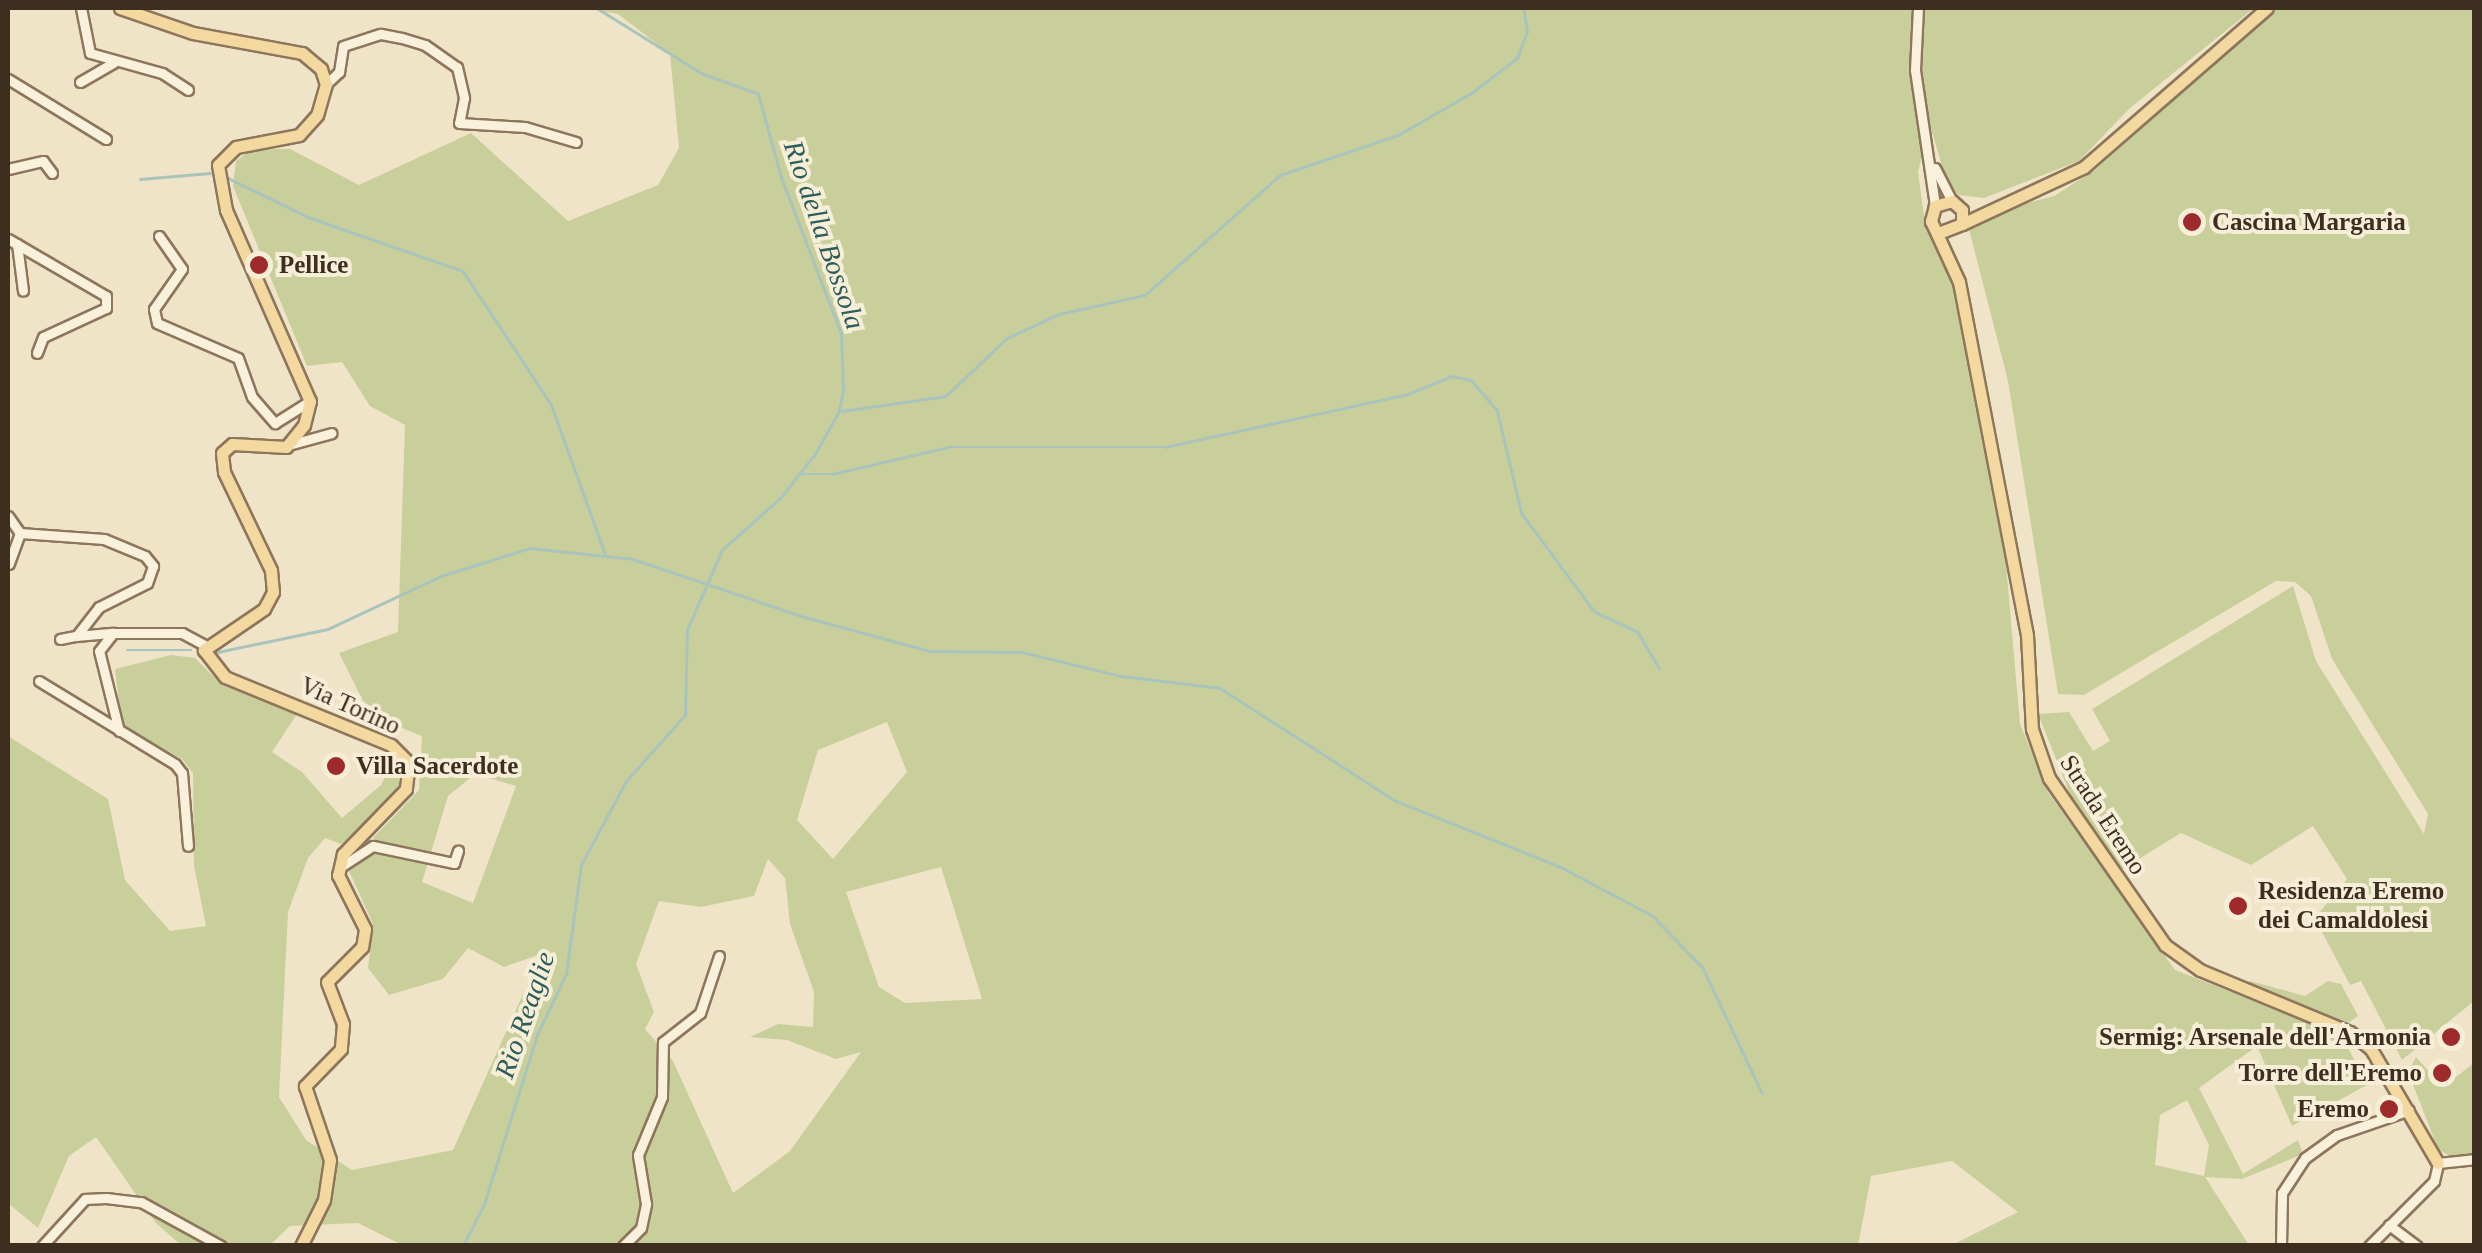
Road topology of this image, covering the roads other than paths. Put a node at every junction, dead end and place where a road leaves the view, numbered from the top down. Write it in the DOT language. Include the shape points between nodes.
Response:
graph roads {
  1 [pos="81,8"];
  2 [pos="120,8"];
  3 [pos="1918,8"];
  4 [pos="2267,8"];
  5 [pos="114,62"];
  6 [pos="8,78"];
  7 [pos="80,82"];
  8 [pos="326,84"];
  9 [pos="188,90"];
  10 [pos="106,139"];
  11 [pos="576,142"];
  12 [pos="1930,153"];
  13 [pos="8,169"];
  14 [pos="52,173"];
  15 [pos="1998,201"];
  16 [pos="1954,202"];
  17 [pos="1935,206"];
  18 [pos="1960,226"];
  19 [pos="1942,232"];
  20 [pos="159,236"];
  21 [pos="12,242"];
  22 [pos="1959,282"];
  23 [pos="23,290"];
  24 [pos="37,353"];
  25 [pos="310,401"];
  26 [pos="332,433"];
  27 [pos="292,444"];
  28 [pos="8,516"];
  29 [pos="20,533"];
  30 [pos="8,564"];
  31 [pos="114,633"];
  32 [pos="76,636"];
  33 [pos="60,639"];
  34 [pos="205,645"];
  35 [pos="39,682"];
  36 [pos="120,731"];
  37 [pos="188,846"];
  38 [pos="458,851"];
  39 [pos="340,868"];
  40 [pos="718,956"];
  41 [pos="2409,1110"];
  42 [pos="2474,1160"];
  43 [pos="2438,1164"];
  44 [pos="2389,1225"];
  45 [pos="42,1246"];
  46 [pos="220,1246"];
  47 [pos="296,1246"];
  48 [pos="622,1246"];
  49 [pos="2281,1246"];
  50 [pos="2369,1246"];
  51 [pos="2416,1246"];
  1 -- 5 [label="street" via="86,46"];
  2 -- 8 [label="main road" via="193,34 302,53 321,68"];
  3 -- 12 [label="street" via="1914,70"];
  4 -- 15 [label="main road" via="2090,163"];
  5 -- 7 [label="street"];
  5 -- 9 [label="street" via="162,72"];
  6 -- 10 [label="street"];
  8 -- 11 [label="street" via="339,72 343,46 381,34 402,38 426,44 456,68 464,98 460,122 525,127"];
  8 -- 25 [label="main road" via="310,126 286,142 236,147 218,165 216,181"];
  12 -- 16 [label="street"];
  12 -- 17 [label="street"];
  13 -- 14 [label="street" via="43,161"];
  15 -- 16 [label="main road"];
  15 -- 18 [label="main road"];
  16 -- 17 [label="main road"];
  16 -- 18 [label="main road, Strada Eremo"];
  17 -- 19 [label="main road, Strada Eremo" via="1932,220"];
  18 -- 19 [label="main road"];
  18 -- 22 [label="main road, Strada Eremo"];
  19 -- 22 [label="main road, Strada Eremo"];
  20 -- 25 [label="street" via="182,269 154,308 157,323 238,358 252,396 274,423"];
  21 -- 23 [label="street"];
  21 -- 24 [label="street" via="106,296 106,308 43,337"];
  22 -- 41 [label="main road, Strada Eremo" via="2028,635 2032,730 2049,778 2173,952 2200,970 2350,1032 2371,1050"];
  25 -- 27 [label="main road"];
  26 -- 27 [label="street"];
  27 -- 34 [label="main road" via="278,450 232,444 222,453 224,472 271,570 273,592 264,609"];
  28 -- 29 [label="street"];
  29 -- 30 [label="street"];
  29 -- 32 [label="street" via="134,546 153,566 147,583 99,607"];
  31 -- 32 [label="street"];
  31 -- 34 [label="street" via="182,633"];
  31 -- 36 [label="street" via="99,651"];
  32 -- 33 [label="street"];
  34 -- 39 [label="main road, Via Torino" via="209,664 224,677 390,745 409,763 406,789 352,843"];
  35 -- 36 [label="street"];
  36 -- 37 [label="street" via="182,773"];
  38 -- 39 [label="street" via="454,863 394,847 363,848"];
  39 -- 47 [label="main road" via="344,893 365,930 362,947 326,982 343,1024 341,1049 306,1086 330,1160 320,1210"];
  40 -- 48 [label="street" via="700,1013 663,1042 662,1096 638,1156 646,1204 640,1228"];
  41 -- 43 [label="main road, Strada Eremo"];
  41 -- 49 [label="street" via="2337,1135 2305,1158 2282,1192"];
  42 -- 43 [label="street"];
  43 -- 44 [label="street" via="2434,1182"];
  44 -- 50 [label="street"];
  44 -- 51 [label="street"];
  45 -- 46 [label="street" via="77,1206 106,1198 142,1202"];
}
